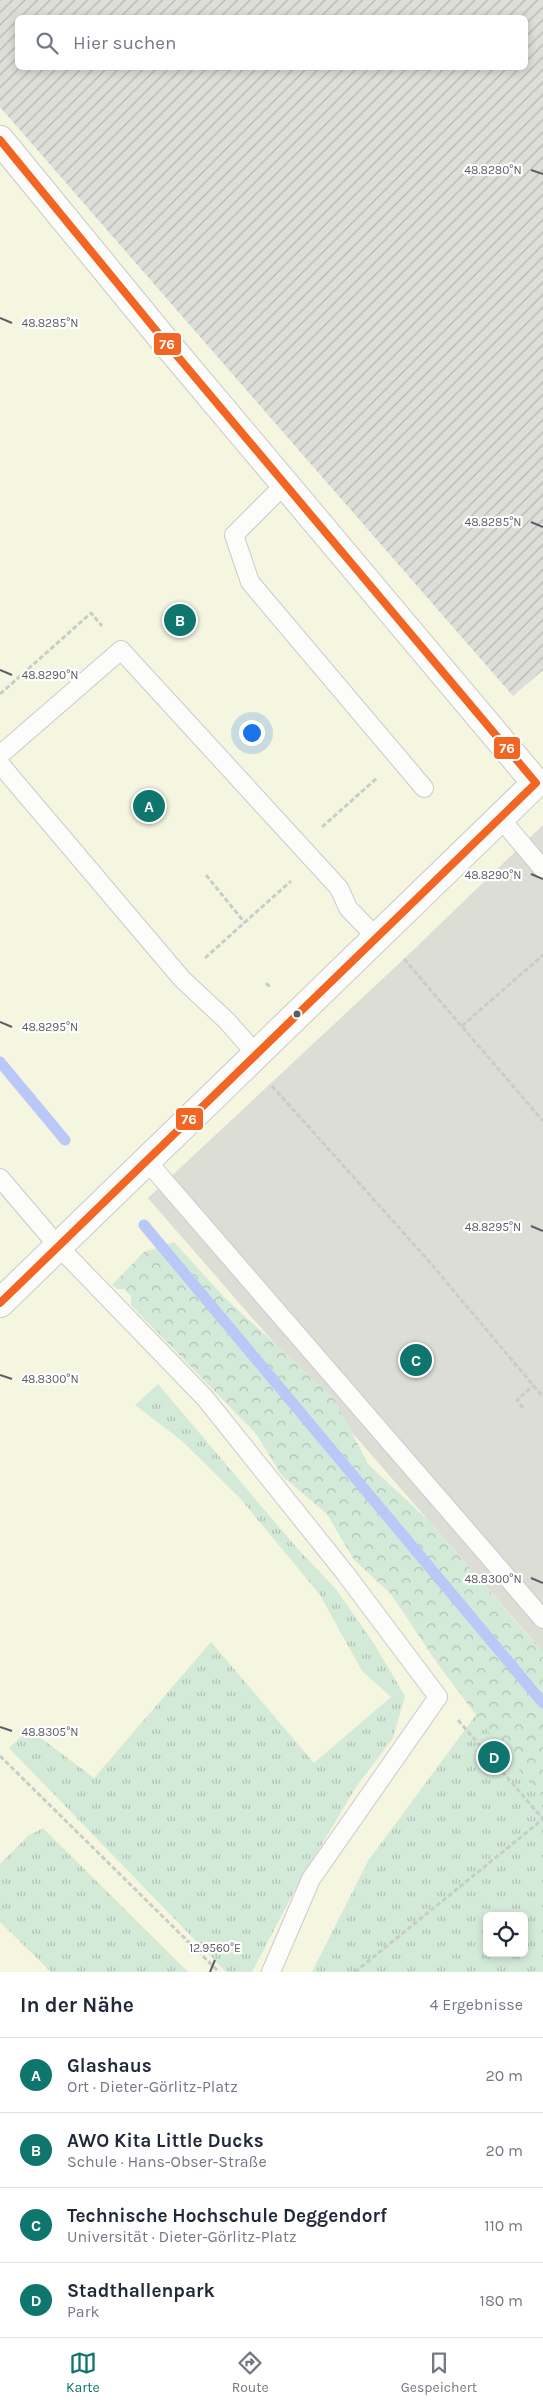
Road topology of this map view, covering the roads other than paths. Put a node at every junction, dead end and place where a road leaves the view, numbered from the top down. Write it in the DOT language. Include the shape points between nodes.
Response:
graph roads {
  1 [pos="0,140"];
  2 [pos="285,484"];
  3 [pos="0,755"];
  4 [pos="0,764"];
  5 [pos="540,780"];
  6 [pos="424,788"];
  7 [pos="500,818"];
  8 [pos="543,869"];
  9 [pos="376,937"];
  10 [pos="256,1054"];
  11 [pos="147,1160"];
  12 [pos="0,1178"];
  13 [pos="58,1246"];
  14 [pos="0,1303"];
  15 [pos="543,1619"];
  16 [pos="271,1972"];
  1 -- 2 [label="street"];
  2 -- 5 [label="street"];
  2 -- 6 [label="lane" via="234,535 250,582"];
  3 -- 9 [label="lane" via="121,650 314,860 338,888 348,908"];
  4 -- 10 [label="lane" via="182,979"];
  5 -- 7 [label="street"];
  7 -- 8 [label="lane"];
  7 -- 9 [label="street"];
  9 -- 10 [label="street"];
  10 -- 11 [label="street"];
  11 -- 13 [label="street"];
  11 -- 15 [label="lane"];
  12 -- 13 [label="lane"];
  13 -- 14 [label="street"];
  13 -- 16 [label="lane" via="205,1398 345,1572 438,1697 311,1879"];
}
